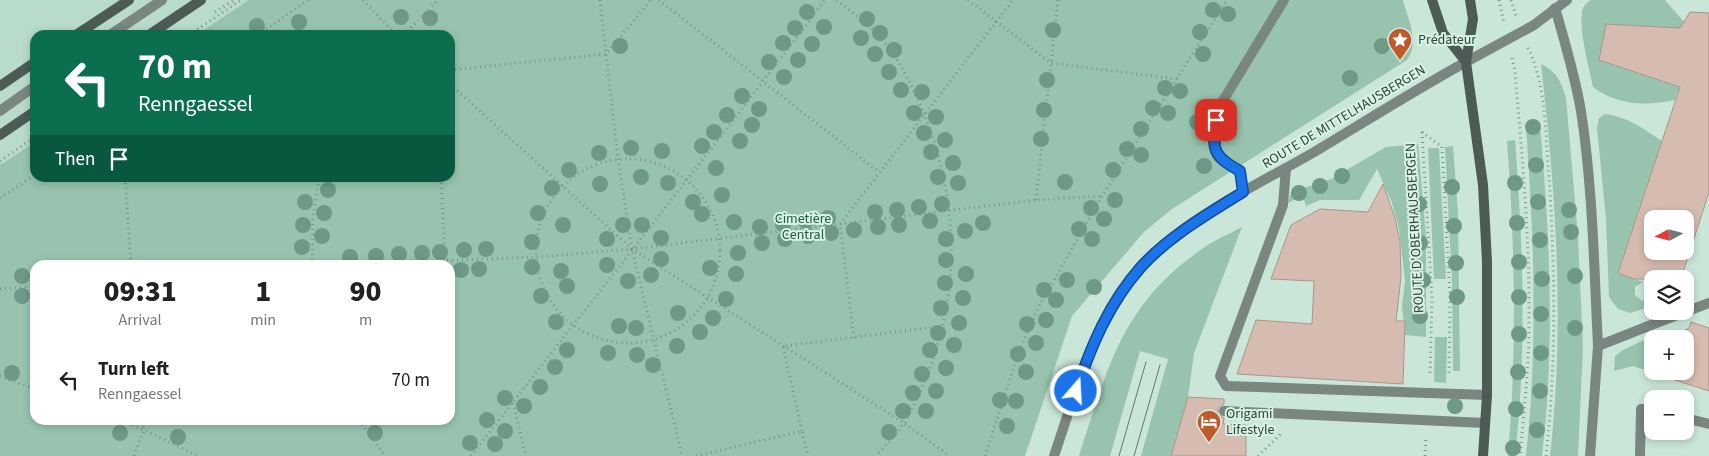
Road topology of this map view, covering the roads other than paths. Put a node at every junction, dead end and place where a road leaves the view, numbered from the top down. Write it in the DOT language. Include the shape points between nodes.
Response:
graph roads {
  1 [pos="129,0"];
  2 [pos="162,0"];
  3 [pos="201,0"];
  4 [pos="1284,0"];
  5 [pos="1432,0"];
  6 [pos="1470,0"];
  7 [pos="1567,0"];
  8 [pos="1555,8"];
  9 [pos="84,30"];
  10 [pos="117,30"];
  11 [pos="156,30"];
  12 [pos="1466,62"];
  13 [pos="30,65"];
  14 [pos="0,86"];
  15 [pos="30,90"];
  16 [pos="0,111"];
  17 [pos="30,114"];
  18 [pos="0,135"];
  19 [pos="1286,168"];
  20 [pos="1243,192"];
  21 [pos="1709,303"];
  22 [pos="1598,346"];
  23 [pos="1487,395"];
  24 [pos="1644,409"];
  25 [pos="1224,411"];
  26 [pos="1694,420"];
  27 [pos="1485,423"];
  28 [pos="1709,424"];
  29 [pos="1054,456"];
  30 [pos="1483,456"];
  31 [pos="1590,456"];
  32 [pos="1640,456"];
  1 -- 9 [label="main road"];
  2 -- 10 [label="street"];
  3 -- 11 [label="main road"];
  4 -- 20 [label="street" via="1221,104 1216,120 1214,149 1223,161 1240,171"];
  5 -- 12 [label="main road" via="1443,33"];
  6 -- 12 [label="main road" via="1473,19"];
  7 -- 8 [label="street, ROUTE DE MITTELHAUSBERGEN"];
  8 -- 12 [label="street, ROUTE DE MITTELHAUSBERGEN" via="1520,33"];
  8 -- 22 [label="street" via="1581,110"];
  12 -- 19 [label="street, ROUTE DE MITTELHAUSBERGEN"];
  12 -- 23 [label="main road" via="1485,215"];
  13 -- 14 [label="main road"];
  15 -- 16 [label="street"];
  17 -- 18 [label="main road"];
  19 -- 20 [label="street, ROUTE DE MITTELHAUSBERGEN"];
  19 -- 23 [label="street" via="1283,205 1220,376 1226,386"];
  20 -- 29 [label="street, ROUTE DE MITTELHAUSBERGEN" via="1159,250 1127,284 1090,351"];
  21 -- 22 [label="street"];
  22 -- 31 [label="street"];
  23 -- 27 [label="main road"];
  24 -- 32 [label="street" via="1641,408"];
  25 -- 27 [label="street"];
  26 -- 28 [label="street"];
  27 -- 30 [label="main road"];
}
